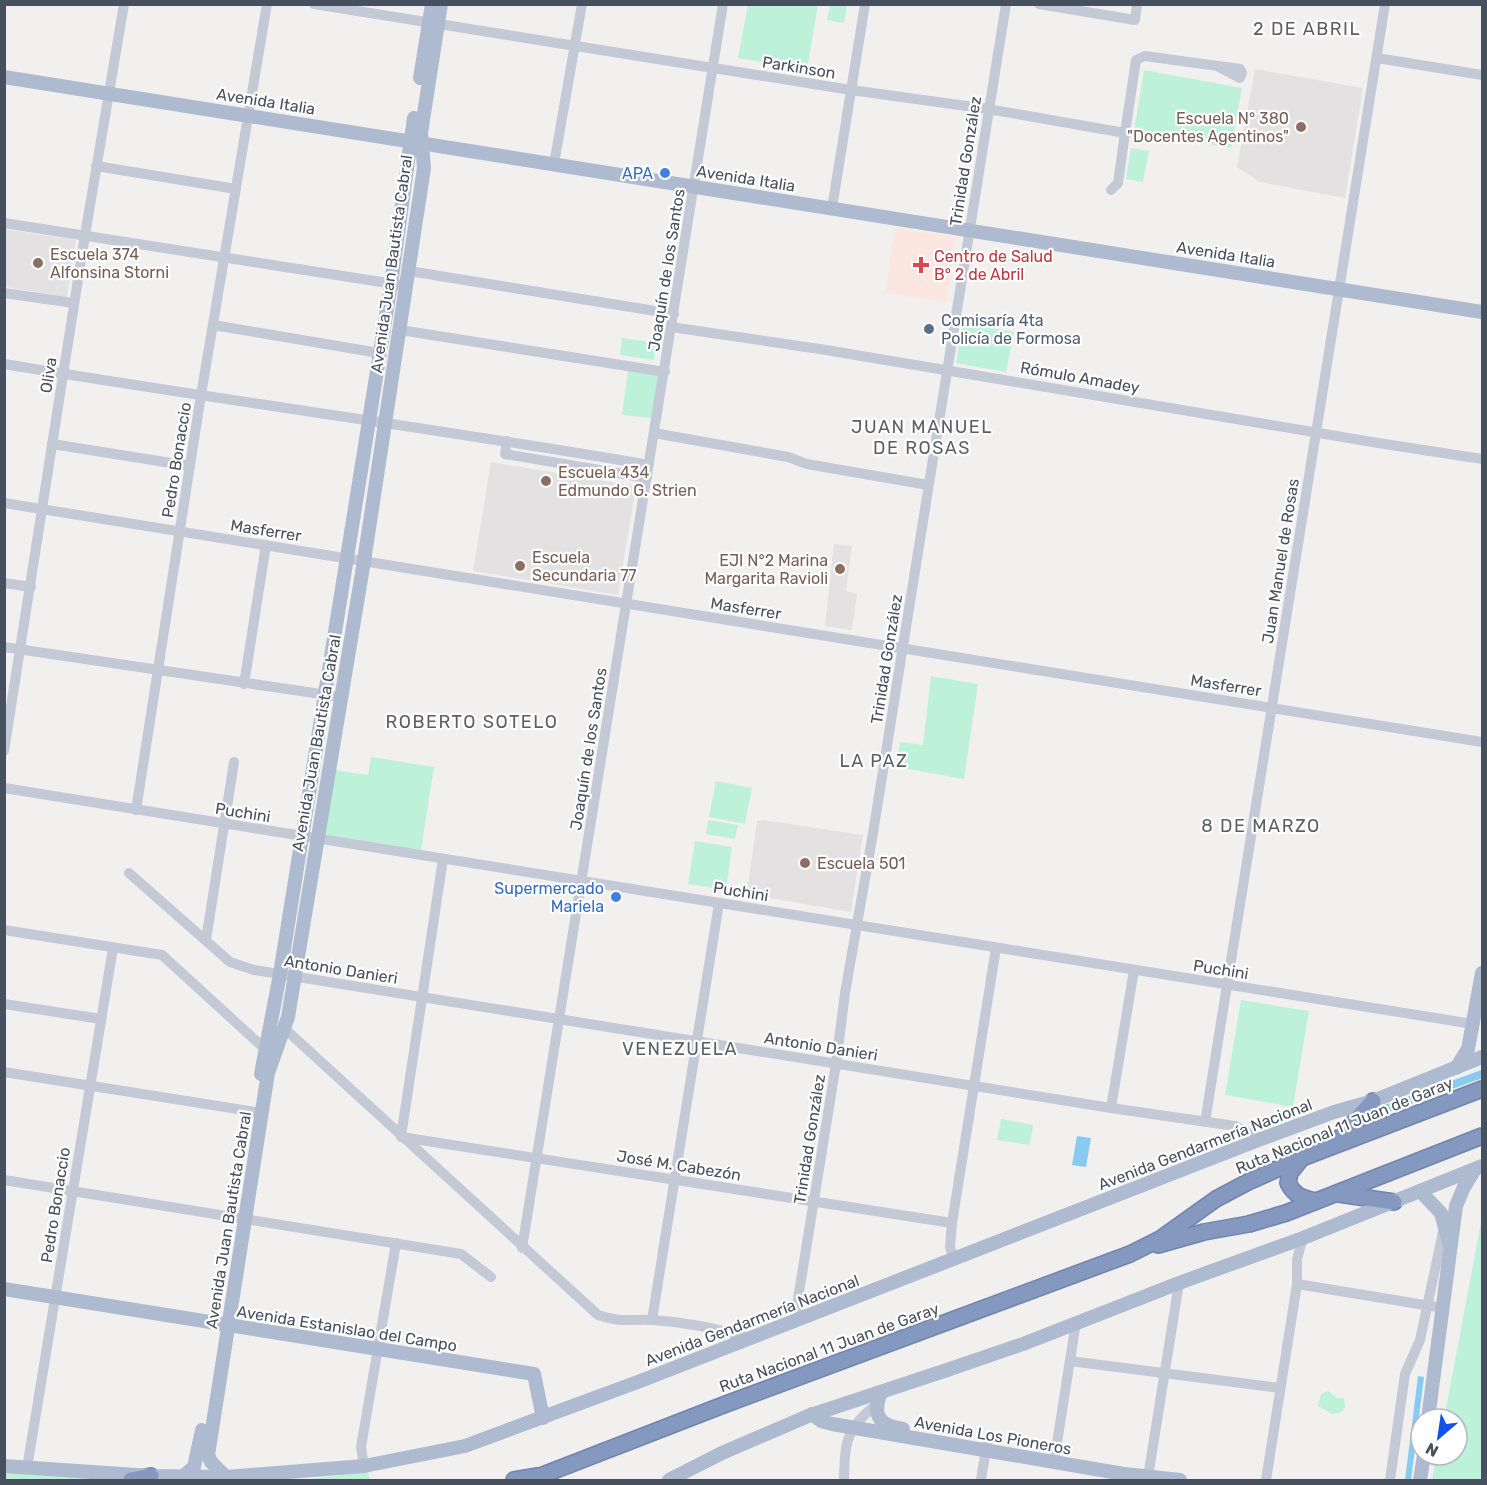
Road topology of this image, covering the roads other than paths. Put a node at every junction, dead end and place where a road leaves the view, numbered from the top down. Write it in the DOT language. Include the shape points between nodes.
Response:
graph roads {
  1 [pos="124,4"];
  2 [pos="267,4"];
  3 [pos="314,4"];
  4 [pos="432,4"];
  5 [pos="441,4"];
  6 [pos="582,4"];
  7 [pos="723,4"];
  8 [pos="865,4"];
  9 [pos="1006,4"];
  10 [pos="1039,4"];
  11 [pos="1137,4"];
  12 [pos="1385,4"];
  13 [pos="433,24"];
  14 [pos="576,47"];
  15 [pos="1377,58"];
  16 [pos="1216,66"];
  17 [pos="712,68"];
  18 [pos="1482,75"];
  19 [pos="4,77"];
  20 [pos="851,90"];
  21 [pos="110,94"];
  22 [pos="988,109"];
  23 [pos="248,115"];
  24 [pos="1125,133"];
  25 [pos="417,143"];
  26 [pos="554,164"];
  27 [pos="96,166"];
  28 [pos="694,187"];
  29 [pos="236,189"];
  30 [pos="1111,190"];
  31 [pos="832,208"];
  32 [pos="4,223"];
  33 [pos="969,229"];
  34 [pos="85,236"];
  35 [pos="223,257"];
  36 [pos="409,271"];
  37 [pos="391,284"];
  38 [pos="407,286"];
  39 [pos="1339,288"];
  40 [pos="4,293"];
  41 [pos="74,303"];
  42 [pos="1482,312"];
  43 [pos="674,314"];
  44 [pos="213,325"];
  45 [pos="671,327"];
  46 [pos="400,330"];
  47 [pos="379,353"];
  48 [pos="4,364"];
  49 [pos="947,369"];
  50 [pos="665,372"];
  51 [pos="63,374"];
  52 [pos="201,395"];
  53 [pos="369,420"];
  54 [pos="385,422"];
  55 [pos="1316,431"];
  56 [pos="654,433"];
  57 [pos="507,441"];
  58 [pos="52,444"];
  59 [pos="1482,459"];
  60 [pos="649,465"];
  61 [pos="190,466"];
  62 [pos="647,478"];
  63 [pos="928,485"];
  64 [pos="4,503"];
  65 [pos="43,509"];
  66 [pos="180,531"];
  67 [pos="266,545"];
  68 [pos="346,558"];
  69 [pos="364,561"];
  70 [pos="4,583"];
  71 [pos="31,587"];
  72 [pos="627,603"];
  73 [pos="4,647"];
  74 [pos="902,648"];
  75 [pos="21,650"];
  76 [pos="157,670"];
  77 [pos="244,684"];
  78 [pos="325,696"];
  79 [pos="341,697"];
  80 [pos="1271,708"];
  81 [pos="1482,742"];
  82 [pos="4,752"];
  83 [pos="234,762"];
  84 [pos="4,788"];
  85 [pos="136,810"];
  86 [pos="223,824"];
  87 [pos="302,836"];
  88 [pos="317,838"];
  89 [pos="443,859"];
  90 [pos="129,873"];
  91 [pos="582,881"];
  92 [pos="719,903"];
  93 [pos="857,926"];
  94 [pos="4,930"];
  95 [pos="206,940"];
  96 [pos="113,948"];
  97 [pos="996,948"];
  98 [pos="1134,970"];
  99 [pos="280,974"];
  100 [pos="1482,974"];
  101 [pos="295,976"];
  102 [pos="1226,985"];
  103 [pos="422,997"];
  104 [pos="4,1004"];
  105 [pos="101,1019"];
  106 [pos="559,1019"];
  107 [pos="1473,1024"];
  108 [pos="285,1029"];
  109 [pos="697,1041"];
  110 [pos="265,1048"];
  111 [pos="1482,1057"];
  112 [pos="836,1064"];
  113 [pos="1456,1068"];
  114 [pos="4,1072"];
  115 [pos="90,1086"];
  116 [pos="974,1086"];
  117 [pos="1482,1089"];
  118 [pos="1373,1101"];
  119 [pos="1111,1108"];
  120 [pos="258,1113"];
  121 [pos="1205,1122"];
  122 [pos="1482,1136"];
  123 [pos="401,1137"];
  124 [pos="1261,1139"];
  125 [pos="1331,1147"];
  126 [pos="537,1158"];
  127 [pos="1302,1158"];
  128 [pos="1479,1167"];
  129 [pos="675,1179"];
  130 [pos="4,1180"];
  131 [pos="73,1191"];
  132 [pos="1420,1191"];
  133 [pos="1336,1194"];
  134 [pos="1316,1201"];
  135 [pos="1394,1202"];
  136 [pos="814,1203"];
  137 [pos="240,1218"];
  138 [pos="952,1223"];
  139 [pos="1444,1225"];
  140 [pos="1303,1238"];
  141 [pos="396,1243"];
  142 [pos="522,1248"];
  143 [pos="1451,1251"];
  144 [pos="1130,1254"];
  145 [pos="954,1260"];
  146 [pos="491,1277"];
  147 [pos="1179,1282"];
  148 [pos="1297,1284"];
  149 [pos="4,1289"];
  150 [pos="56,1297"];
  151 [pos="1427,1305"];
  152 [pos="1443,1308"];
  153 [pos="801,1317"];
  154 [pos="652,1320"];
  155 [pos="1076,1322"];
  156 [pos="224,1325"];
  157 [pos="749,1338"];
  158 [pos="378,1350"];
  159 [pos="1070,1361"];
  160 [pos="1165,1372"];
  161 [pos="1280,1388"];
  162 [pos="881,1392"];
  163 [pos="876,1405"];
  164 [pos="1430,1407"];
  165 [pos="812,1414"];
  166 [pos="543,1418"];
  167 [pos="853,1428"];
  168 [pos="987,1447"];
  169 [pos="1055,1458"];
  170 [pos="4,1466"];
  171 [pos="364,1466"];
  172 [pos="27,1468"];
  173 [pos="1148,1473"];
  174 [pos="151,1476"];
  175 [pos="1124,1477"];
  176 [pos="181,1478"];
  177 [pos="226,1478"];
  178 [pos="535,1478"];
  179 [pos="131,1480"];
  180 [pos="514,1480"];
  181 [pos="672,1480"];
  182 [pos="844,1480"];
  183 [pos="981,1480"];
  184 [pos="1176,1480"];
  185 [pos="1266,1480"];
  186 [pos="1390,1480"];
  1 -- 21 [label="street, Oliva"];
  2 -- 23 [label="street, Pedro Bonaccio"];
  3 -- 13 [label="street, Parkinson"];
  4 -- 13 [label="main road, Avenida Juan Bautista Cabral"];
  5 -- 13 [label="main road, Avenida Juan Bautista Cabral"];
  6 -- 14 [label="street"];
  7 -- 17 [label="street, Joaquín de los Santos"];
  8 -- 20 [label="street"];
  9 -- 22 [label="street, Trinidad González"];
  10 -- 11 [label="street" via="1135,20"];
  12 -- 15 [label="street, Juan Manuel de Rosas"];
  13 -- 14 [label="street, Parkinson"];
  13 -- 25 [label="main road, Avenida Juan Bautista Cabral"];
  14 -- 17 [label="street, Parkinson"];
  14 -- 26 [label="street"];
  15 -- 18 [label="street"];
  15 -- 39 [label="street, Juan Manuel de Rosas"];
  16 -- 24 [label="street" via="1145,56 1136,60"];
  17 -- 20 [label="street, Parkinson"];
  17 -- 28 [label="street, Joaquín de los Santos"];
  19 -- 21 [label="main road, Avenida Italia"];
  20 -- 22 [label="street, Parkinson"];
  20 -- 31 [label="street"];
  21 -- 23 [label="main road, Avenida Italia"];
  21 -- 27 [label="street, Oliva"];
  22 -- 24 [label="street, Parkinson"];
  22 -- 33 [label="street, Trinidad González"];
  23 -- 25 [label="main road, Avenida Italia"];
  23 -- 29 [label="street, Pedro Bonaccio"];
  24 -- 30 [label="street" via="1118,183"];
  25 -- 26 [label="main road, Avenida Italia"];
  25 -- 36 [label="main road, Avenida Juan Bautista Cabral" via="424,168"];
  25 -- 37 [label="main road, Avenida Juan Bautista Cabral"];
  26 -- 28 [label="main road, Avenida Italia"];
  27 -- 29 [label="street"];
  27 -- 34 [label="street, Oliva"];
  28 -- 31 [label="main road, Avenida Italia"];
  28 -- 43 [label="street, Joaquín de los Santos"];
  29 -- 35 [label="street, Pedro Bonaccio"];
  31 -- 33 [label="main road, Avenida Italia"];
  32 -- 34 [label="street"];
  33 -- 39 [label="main road, Avenida Italia"];
  33 -- 49 [label="street, Trinidad González"];
  34 -- 35 [label="street"];
  34 -- 41 [label="street, Oliva"];
  35 -- 37 [label="street"];
  35 -- 44 [label="street, Pedro Bonaccio"];
  36 -- 38 [label="main road, Avenida Juan Bautista Cabral"];
  36 -- 43 [label="street"];
  37 -- 38 [label="street"];
  37 -- 47 [label="main road, Avenida Juan Bautista Cabral"];
  38 -- 46 [label="main road, Avenida Juan Bautista Cabral"];
  39 -- 42 [label="main road, Avenida Italia"];
  39 -- 55 [label="street, Juan Manuel de Rosas"];
  40 -- 41 [label="street"];
  41 -- 51 [label="street, Oliva"];
  43 -- 45 [label="street, Joaquín de los Santos"];
  44 -- 47 [label="street"];
  44 -- 52 [label="street, Pedro Bonaccio"];
  45 -- 49 [label="street, Rómulo Amadey"];
  45 -- 50 [label="street, Joaquín de los Santos"];
  46 -- 50 [label="street" via="632,362"];
  46 -- 54 [label="main road, Avenida Juan Bautista Cabral"];
  47 -- 53 [label="main road, Avenida Juan Bautista Cabral"];
  48 -- 51 [label="street"];
  49 -- 55 [label="street, Rómulo Amadey"];
  49 -- 63 [label="street, Trinidad González"];
  50 -- 56 [label="street, Joaquín de los Santos"];
  51 -- 52 [label="street"];
  51 -- 58 [label="street, Oliva"];
  52 -- 53 [label="street"];
  52 -- 61 [label="street, Pedro Bonaccio"];
  53 -- 54 [label="street"];
  53 -- 68 [label="main road, Avenida Juan Bautista Cabral"];
  54 -- 57 [label="street"];
  54 -- 69 [label="main road, Avenida Juan Bautista Cabral"];
  55 -- 59 [label="street, Rómulo Amadey"];
  55 -- 80 [label="street, Juan Manuel de Rosas"];
  56 -- 60 [label="street, Joaquín de los Santos"];
  56 -- 63 [label="street"];
  57 -- 60 [label="street"];
  57 -- 62 [label="street" via="505,454"];
  58 -- 61 [label="street"];
  58 -- 65 [label="street, Oliva"];
  60 -- 62 [label="street, Joaquín de los Santos"];
  61 -- 66 [label="street, Pedro Bonaccio"];
  62 -- 72 [label="street, Joaquín de los Santos"];
  63 -- 74 [label="street, Trinidad González"];
  64 -- 65 [label="street, Masferrer"];
  65 -- 66 [label="street, Masferrer"];
  65 -- 71 [label="street, Oliva"];
  66 -- 67 [label="street, Masferrer"];
  66 -- 76 [label="street, Pedro Bonaccio"];
  67 -- 68 [label="street, Masferrer"];
  67 -- 77 [label="street"];
  68 -- 69 [label="street, Masferrer"];
  68 -- 78 [label="main road, Avenida Juan Bautista Cabral"];
  69 -- 72 [label="street, Masferrer"];
  69 -- 79 [label="main road, Avenida Juan Bautista Cabral"];
  70 -- 71 [label="street"];
  71 -- 75 [label="street, Oliva"];
  72 -- 74 [label="street, Masferrer"];
  72 -- 91 [label="street, Joaquín de los Santos"];
  73 -- 75 [label="street"];
  74 -- 80 [label="street, Masferrer"];
  74 -- 93 [label="street, Trinidad González"];
  75 -- 76 [label="street"];
  75 -- 82 [label="street, Oliva"];
  76 -- 77 [label="street"];
  76 -- 85 [label="street, Pedro Bonaccio"];
  77 -- 78 [label="street"];
  78 -- 79 [label="street"];
  78 -- 87 [label="main road, Avenida Juan Bautista Cabral"];
  79 -- 88 [label="main road, Avenida Juan Bautista Cabral"];
  80 -- 81 [label="street, Masferrer"];
  80 -- 102 [label="street, Juan Manuel de Rosas"];
  83 -- 86 [label="street"];
  84 -- 85 [label="street, Puchini"];
  85 -- 86 [label="street, Puchini"];
  86 -- 87 [label="street, Puchini"];
  86 -- 95 [label="street"];
  87 -- 88 [label="street, Puchini"];
  87 -- 99 [label="main road, Avenida Juan Bautista Cabral"];
  88 -- 89 [label="street, Puchini"];
  88 -- 101 [label="main road, Avenida Juan Bautista Cabral"];
  89 -- 91 [label="street, Puchini"];
  89 -- 103 [label="street"];
  90 -- 95 [label="street, Antonio Danieri"];
  91 -- 92 [label="street, Puchini"];
  91 -- 106 [label="street, Joaquín de los Santos"];
  92 -- 93 [label="street, Puchini"];
  92 -- 109 [label="street"];
  93 -- 97 [label="street, Puchini"];
  93 -- 112 [label="street, Trinidad González"];
  94 -- 96 [label="street"];
  95 -- 99 [label="street, Antonio Danieri" via="230,962"];
  96 -- 105 [label="street, Pedro Bonaccio"];
  96 -- 110 [label="street" via="162,955"];
  97 -- 98 [label="street, Puchini"];
  97 -- 116 [label="street"];
  98 -- 102 [label="street, Puchini"];
  98 -- 119 [label="street"];
  99 -- 101 [label="street, Antonio Danieri"];
  99 -- 110 [label="main road, Avenida Juan Bautista Cabral"];
  100 -- 107 [label="main road"];
  101 -- 103 [label="street, Antonio Danieri"];
  101 -- 108 [label="main road, Avenida Juan Bautista Cabral"];
  102 -- 107 [label="street, Puchini"];
  102 -- 121 [label="street, Juan Manuel de Rosas"];
  103 -- 106 [label="street, Antonio Danieri"];
  103 -- 123 [label="street"];
  104 -- 105 [label="street"];
  105 -- 115 [label="street, Pedro Bonaccio"];
  106 -- 109 [label="street, Antonio Danieri"];
  106 -- 126 [label="street, Joaquín de los Santos"];
  107 -- 113 [label="main road" via="1468,1049"];
  108 -- 120 [label="main road, Avenida Juan Bautista Cabral"];
  108 -- 123 [label="street"];
  109 -- 112 [label="street, Antonio Danieri"];
  109 -- 129 [label="street"];
  110 -- 120 [label="main road, Avenida Juan Bautista Cabral"];
  111 -- 113 [label="main road, Avenida Gendarmería Nacional"];
  112 -- 116 [label="street, Antonio Danieri"];
  112 -- 136 [label="street, Trinidad González"];
  113 -- 118 [label="main road, Avenida Gendarmería Nacional"];
  114 -- 115 [label="street"];
  115 -- 120 [label="street"];
  115 -- 131 [label="street, Pedro Bonaccio"];
  116 -- 119 [label="street, Antonio Danieri"];
  116 -- 138 [label="street"];
  117 -- 125 [label="highway, Ruta Nacional 11 Juan de Garay"];
  118 -- 124 [label="main road, Avenida Gendarmería Nacional"];
  118 -- 125 [label="highway"];
  119 -- 121 [label="street, Antonio Danieri"];
  120 -- 137 [label="main road, Avenida Juan Bautista Cabral"];
  121 -- 124 [label="street, Antonio Danieri" via="1235,1126"];
  122 -- 133 [label="highway, Ruta Nacional 11 Juan de Garay"];
  123 -- 126 [label="street, José M. Cabezón"];
  123 -- 142 [label="street"];
  124 -- 145 [label="main road, Avenida Gendarmería Nacional"];
  125 -- 127 [label="highway, Ruta Nacional 11 Juan de Garay"];
  126 -- 129 [label="street, José M. Cabezón"];
  126 -- 142 [label="street, Joaquín de los Santos"];
  127 -- 134 [label="highway" via="1290,1173 1288,1183 1300,1198"];
  127 -- 144 [label="highway, Ruta Nacional 11 Juan de Garay" via="1216,1199 1160,1239"];
  128 -- 132 [label="main road"];
  128 -- 143 [label="main road" via="1456,1206"];
  129 -- 136 [label="street, José M. Cabezón"];
  129 -- 154 [label="street"];
  130 -- 131 [label="street"];
  131 -- 137 [label="street"];
  131 -- 150 [label="street, Pedro Bonaccio"];
  132 -- 135 [label="main road"];
  132 -- 139 [label="main road" via="1441,1213"];
  133 -- 134 [label="highway, Ruta Nacional 11 Juan de Garay"];
  133 -- 135 [label="highway"];
  134 -- 144 [label="highway, Ruta Nacional 11 Juan de Garay" via="1249,1224"];
  135 -- 140 [label="main road"];
  136 -- 138 [label="street, José M. Cabezón"];
  136 -- 153 [label="street, Trinidad González" via="797,1305"];
  137 -- 141 [label="street"];
  137 -- 156 [label="main road, Avenida Juan Bautista Cabral"];
  138 -- 145 [label="street" via="950,1247"];
  139 -- 143 [label="main road"];
  139 -- 151 [label="street"];
  140 -- 147 [label="main road"];
  140 -- 148 [label="street"];
  141 -- 146 [label="street" via="461,1254"];
  141 -- 158 [label="street"];
  142 -- 154 [label="street" via="598,1315 613,1320"];
  143 -- 152 [label="main road"];
  144 -- 178 [label="highway, Ruta Nacional 11 Juan de Garay"];
  145 -- 153 [label="main road, Avenida Gendarmería Nacional"];
  147 -- 155 [label="main road"];
  147 -- 160 [label="street"];
  148 -- 151 [label="street"];
  148 -- 161 [label="street"];
  149 -- 150 [label="main road, Avenida Estanislao del Campo"];
  150 -- 156 [label="main road, Avenida Estanislao del Campo"];
  150 -- 172 [label="street, Pedro Bonaccio"];
  151 -- 152 [label="street"];
  151 -- 186 [label="street" via="1417,1349 1405,1374"];
  152 -- 164 [label="main road"];
  153 -- 157 [label="main road, Avenida Gendarmería Nacional"];
  154 -- 157 [label="street"];
  155 -- 159 [label="street"];
  155 -- 162 [label="main road"];
  156 -- 158 [label="main road, Avenida Estanislao del Campo"];
  156 -- 176 [label="main road, Avenida Juan Bautista Cabral" via="198,1458"];
  156 -- 177 [label="main road, Avenida Juan Bautista Cabral" via="208,1455"];
  157 -- 166 [label="main road, Avenida Gendarmería Nacional"];
  158 -- 166 [label="main road, Avenida Estanislao del Campo" via="534,1374"];
  158 -- 171 [label="street" via="361,1447"];
  159 -- 160 [label="street"];
  159 -- 169 [label="street"];
  160 -- 161 [label="street"];
  160 -- 173 [label="street"];
  161 -- 185 [label="street"];
  162 -- 163 [label="main road"];
  162 -- 165 [label="main road"];
  163 -- 167 [label="street"];
  163 -- 168 [label="main road, Avenida Los Pioneros" via="877,1415 890,1427"];
  165 -- 167 [label="main road, Avenida Los Pioneros" via="821,1421"];
  165 -- 181 [label="main road"];
  166 -- 171 [label="main road, Avenida Gendarmería Nacional" via="465,1446"];
  167 -- 168 [label="main road, Avenida Los Pioneros"];
  167 -- 182 [label="street" via="846,1446"];
  168 -- 169 [label="main road, Avenida Los Pioneros"];
  168 -- 183 [label="street"];
  169 -- 173 [label="main road, Avenida Los Pioneros"];
  169 -- 175 [label="main road, Avenida Los Pioneros"];
  170 -- 172 [label="main road, Avenida Gendarmería Nacional"];
  171 -- 177 [label="main road, Avenida Gendarmería Nacional"];
  172 -- 174 [label="main road, Avenida Gendarmería Nacional"];
  173 -- 175 [label="main road, Avenida Los Pioneros"];
  173 -- 184 [label="main road, Avenida Los Pioneros"];
  174 -- 176 [label="main road, Avenida Gendarmería Nacional"];
  174 -- 179 [label="highway"];
  176 -- 177 [label="main road, Avenida Gendarmería Nacional"];
  178 -- 180 [label="highway, Ruta Nacional 11 Juan de Garay"];
}
